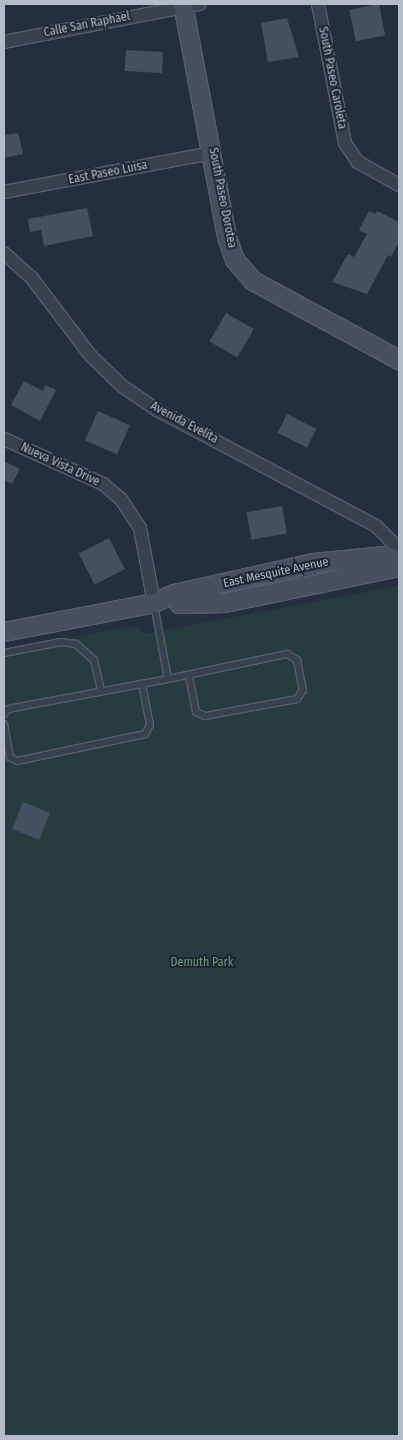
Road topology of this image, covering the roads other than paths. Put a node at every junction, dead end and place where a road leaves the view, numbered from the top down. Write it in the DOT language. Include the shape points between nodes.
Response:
graph roads {
  1 [pos="318,4"];
  2 [pos="188,5"];
  3 [pos="4,42"];
  4 [pos="212,153"];
  5 [pos="399,185"];
  6 [pos="4,192"];
  7 [pos="4,253"];
  8 [pos="399,360"];
  9 [pos="4,439"];
  10 [pos="399,549"];
  11 [pos="399,560"];
  12 [pos="399,567"];
  13 [pos="154,603"];
  14 [pos="4,632"];
  15 [pos="4,654"];
  16 [pos="189,674"];
  17 [pos="168,679"];
  18 [pos="142,684"];
  19 [pos="102,691"];
  20 [pos="4,714"];
  21 [pos="4,724"];
  1 -- 5 [label="street, South Paseo Caroleta" via="345,143 358,162"];
  2 -- 3 [label="street, Calle San Raphael"];
  2 -- 4 [label="street, South Paseo Dorotea"];
  4 -- 6 [label="street, East Paseo Luisa"];
  4 -- 8 [label="street, South Paseo Dorotea" via="227,237 235,260 253,281"];
  7 -- 10 [label="street, Avenida Evelita" via="31,277 91,356 122,386 157,410 376,526"];
  9 -- 13 [label="street, Nueva Vista Drive" via="103,484 121,499 140,528"];
  11 -- 13 [label="street, East Mesquite Avenue" via="386,556 314,563 174,594"];
  12 -- 13 [label="street, East Mesquite Avenue" via="225,603"];
  13 -- 14 [label="street, East Mesquite Avenue"];
  13 -- 17 [label="lane"];
  15 -- 19 [label="lane" via="61,642 76,644 94,660"];
  16 -- 16 [label="lane" via="287,654 297,660 303,690 297,698 205,716 196,712"];
  16 -- 17 [label="lane"];
  17 -- 18 [label="lane"];
  18 -- 19 [label="lane"];
  18 -- 21 [label="lane" via="150,725 145,734 16,761 10,757"];
  19 -- 20 [label="lane" via="8,709"];
}
